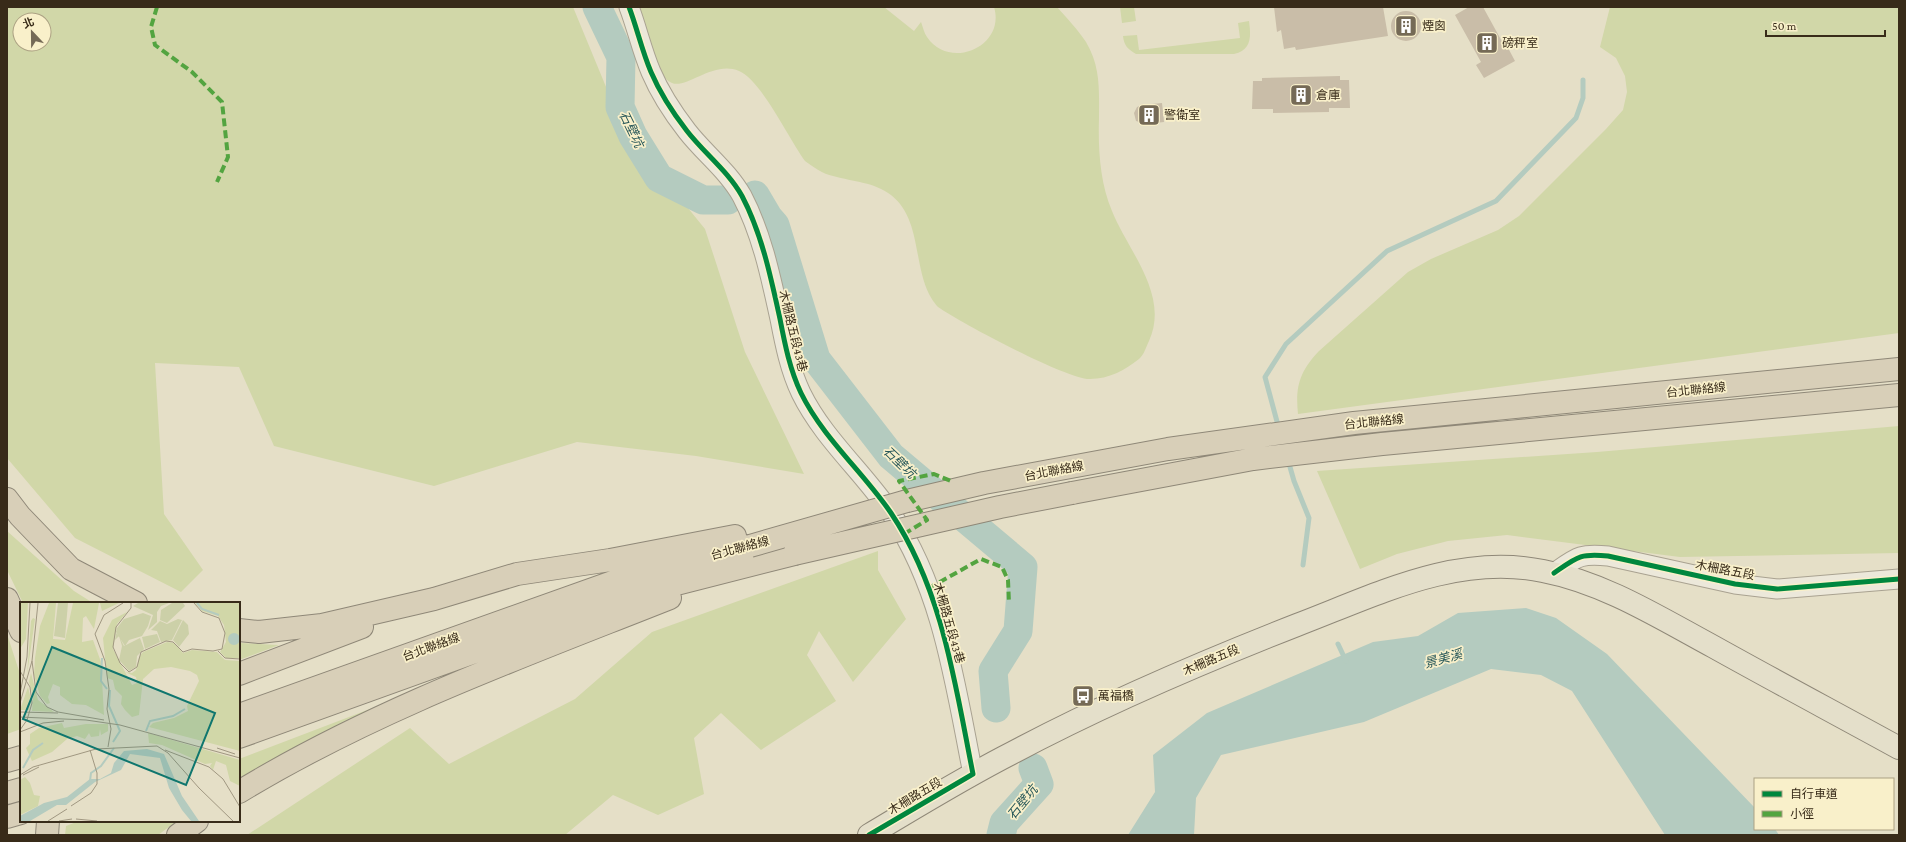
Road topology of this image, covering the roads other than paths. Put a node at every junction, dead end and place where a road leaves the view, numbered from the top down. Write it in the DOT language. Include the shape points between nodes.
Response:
graph roads {
  1 [pos="629,7"];
  2 [pos="1899,369"];
  3 [pos="1899,396"];
  4 [pos="7,499"];
  5 [pos="752,548"];
  6 [pos="1554,573"];
  7 [pos="1899,579"];
  8 [pos="7,599"];
  9 [pos="434,599"];
  10 [pos="134,602"];
  11 [pos="20,628"];
  12 [pos="240,630"];
  13 [pos="240,674"];
  14 [pos="240,715"];
  15 [pos="240,737"];
  16 [pos="1899,748"];
  17 [pos="20,757"];
  18 [pos="7,761"];
  19 [pos="972,774"];
  20 [pos="20,789"];
  21 [pos="240,791"];
  22 [pos="7,793"];
  23 [pos="20,813"];
  24 [pos="7,817"];
  25 [pos="48,822"];
  26 [pos="196,822"];
  27 [pos="47,835"];
  28 [pos="178,835"];
  29 [pos="869,835"];
  1 -- 19 [label="street, 木柵路五段43巷" via="651,72 666,100 686,130 735,185 748,209 769,274 789,362 802,395 825,430 890,512 917,558 929,588 950,661"];
  2 -- 5 [label="highway, 台北聯絡線, bridge" via="1354,423 1168,449 984,483 907,501"];
  3 -- 5 [label="highway, 台北聯絡線, bridge" via="1382,444 1254,459 1000,507 794,554"];
  4 -- 10 [label="highway" via="71,569"];
  5 -- 9 [label="highway" via="610,560 517,574"];
  5 -- 14 [label="highway, 台北聯絡線" via="632,575"];
  5 -- 15 [label="highway, 台北聯絡線" via="633,595"];
  5 -- 21 [label="highway" via="346,733"];
  6 -- 7 [label="street, 木柵路五段" via="1580,556 1589,554 1735,584 1777,589"];
  6 -- 16 [label="main road, 木柵路五段" via="1601,588 1631,603"];
  6 -- 19 [label="main road, 木柵路五段" via="1529,568 1493,566 1454,570 1418,579 1205,661 1116,701"];
  8 -- 11 [label="highway"];
  9 -- 12 [label="highway" via="322,624 259,632"];
  9 -- 13 [label="highway"];
  17 -- 18 [label="highway"];
  19 -- 29 [label="main road, 木柵路五段"];
  20 -- 22 [label="highway"];
  23 -- 24 [label="highway"];
  25 -- 27 [label="highway"];
  26 -- 28 [label="highway"];
}
